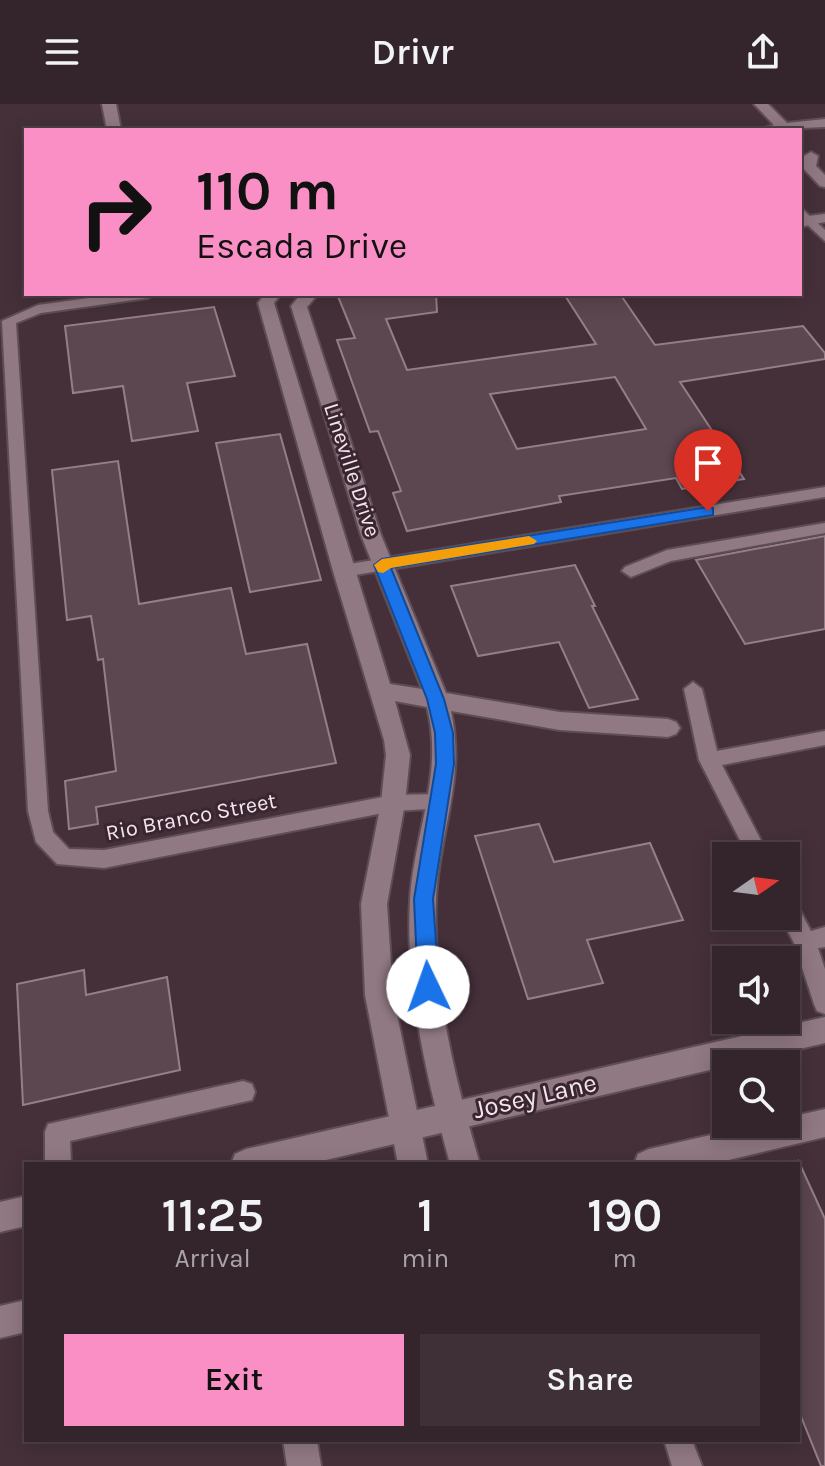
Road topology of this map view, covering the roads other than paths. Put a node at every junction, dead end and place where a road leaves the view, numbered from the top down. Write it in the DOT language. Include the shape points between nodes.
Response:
graph roads {
  1 [pos="109,104"];
  2 [pos="761,104"];
  3 [pos="825,123"];
  4 [pos="114,128"];
  5 [pos="784,128"];
  6 [pos="792,128"];
  7 [pos="812,154"];
  8 [pos="825,183"];
  9 [pos="825,205"];
  10 [pos="807,216"];
  11 [pos="825,237"];
  12 [pos="133,296"];
  13 [pos="271,296"];
  14 [pos="308,296"];
  15 [pos="825,492"];
  16 [pos="825,528"];
  17 [pos="382,565"];
  18 [pos="343,571"];
  19 [pos="631,571"];
  20 [pos="693,689"];
  21 [pos="382,691"];
  22 [pos="436,699"];
  23 [pos="668,728"];
  24 [pos="825,738"];
  25 [pos="709,760"];
  26 [pos="440,802"];
  27 [pos="393,803"];
  28 [pos="752,842"];
  29 [pos="800,922"];
  30 [pos="815,940"];
  31 [pos="825,1004"];
  32 [pos="825,1030"];
  33 [pos="243,1092"];
  34 [pos="450,1115"];
  35 [pos="825,1123"];
  36 [pos="404,1126"];
  37 [pos="58,1162"];
  38 [pos="255,1162"];
  39 [pos="413,1162"];
  40 [pos="464,1162"];
  41 [pos="658,1162"];
  42 [pos="24,1211"];
  43 [pos="0,1217"];
  44 [pos="24,1316"];
  45 [pos="0,1322"];
  46 [pos="300,1442"];
  47 [pos="679,1442"];
  48 [pos="304,1466"];
  49 [pos="687,1466"];
  1 -- 4 [label="street"];
  2 -- 5 [label="street"];
  3 -- 6 [label="street"];
  7 -- 8 [label="street" via="809,167"];
  9 -- 10 [label="street"];
  10 -- 11 [label="lane"];
  12 -- 27 [label="lane, Rio Branco Street" via="38,309 9,321 43,836 64,858 104,859"];
  13 -- 18 [label="street, Lineville Drive" via="266,303"];
  14 -- 17 [label="street, Lineville Drive" via="299,306"];
  15 -- 17 [label="lane"];
  16 -- 19 [label="lane" via="667,556"];
  17 -- 18 [label="lane"];
  17 -- 22 [label="street, Lineville Drive"];
  18 -- 21 [label="street, Lineville Drive"];
  20 -- 25 [label="lane"];
  21 -- 22 [label="street"];
  21 -- 27 [label="street, Lineville Drive" via="398,755"];
  22 -- 23 [label="street" via="562,722"];
  22 -- 26 [label="street, Lineville Drive" via="444,733"];
  24 -- 25 [label="lane"];
  25 -- 28 [label="lane"];
  26 -- 27 [label="lane, Rio Branco Street"];
  26 -- 34 [label="street, Lineville Drive" via="423,899 428,987"];
  27 -- 36 [label="street, Lineville Drive" via="374,904 379,995"];
  29 -- 30 [label="lane"];
  30 -- 31 [label="lane"];
  32 -- 34 [label="street, Josey Lane"];
  33 -- 37 [label="lane" via="57,1132"];
  34 -- 36 [label="street, Josey Lane"];
  34 -- 40 [label="street, Lineville Drive"];
  35 -- 41 [label="street"];
  36 -- 38 [label="street, Josey Lane"];
  36 -- 39 [label="street, Lineville Drive"];
  42 -- 43 [label="street"];
  44 -- 45 [label="street"];
  46 -- 48 [label="street"];
  47 -- 49 [label="lane"];
}
